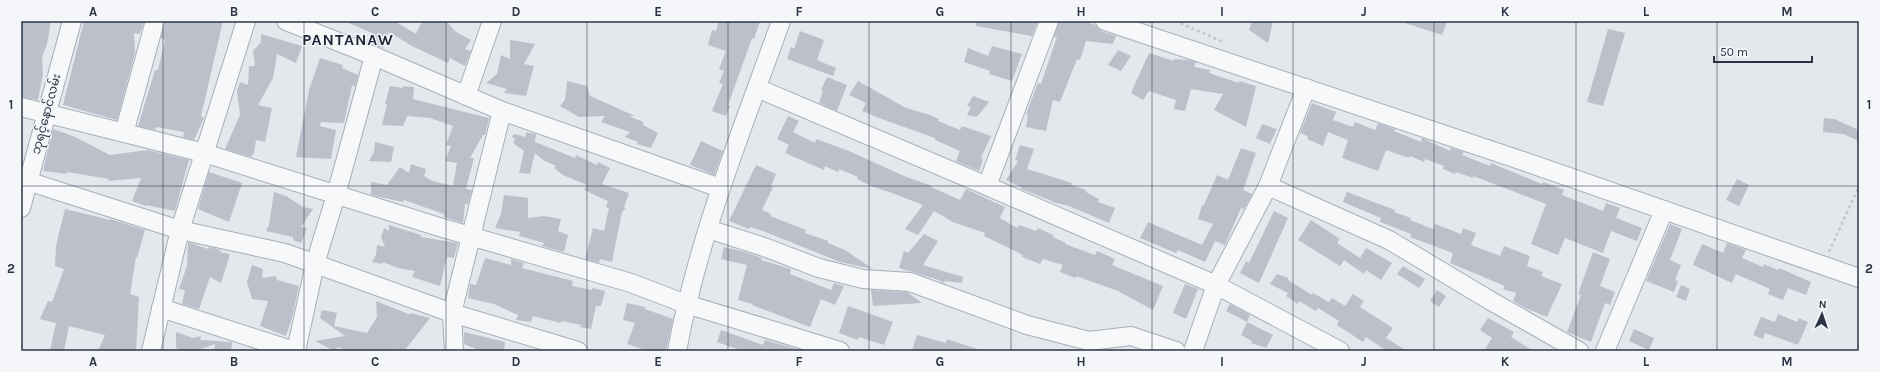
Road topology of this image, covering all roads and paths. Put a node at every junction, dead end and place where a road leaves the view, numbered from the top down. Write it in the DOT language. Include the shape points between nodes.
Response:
graph roads {
  1 [pos="72,21"];
  2 [pos="155,21"];
  3 [pos="246,21"];
  4 [pos="286,21"];
  5 [pos="492,21"];
  6 [pos="781,21"];
  7 [pos="1049,21"];
  8 [pos="1105,21"];
  9 [pos="374,56"];
  10 [pos="757,88"];
  11 [pos="1306,88"];
  12 [pos="466,96"];
  13 [pos="21,107"];
  14 [pos="502,111"];
  15 [pos="47,114"];
  16 [pos="124,133"];
  17 [pos="204,153"];
  18 [pos="25,180"];
  19 [pos="987,186"];
  20 [pos="1268,186"];
  21 [pos="1859,186"];
  22 [pos="720,188"];
  23 [pos="336,195"];
  24 [pos="21,208"];
  25 [pos="1664,210"];
  26 [pos="708,229"];
  27 [pos="180,230"];
  28 [pos="471,236"];
  29 [pos="315,264"];
  30 [pos="1822,265"];
  31 [pos="1859,278"];
  32 [pos="1216,285"];
  33 [pos="686,304"];
  34 [pos="161,308"];
  35 [pos="452,313"];
  36 [pos="151,351"];
  37 [pos="295,351"];
  38 [pos="454,351"];
  39 [pos="578,351"];
  40 [pos="677,351"];
  41 [pos="840,351"];
  42 [pos="1176,351"];
  43 [pos="1192,351"];
  44 [pos="1340,351"];
  45 [pos="1579,351"];
  46 [pos="1605,351"];
  1 -- 15 [label="street, ဘုရင့်နောင်လမ်း"];
  2 -- 16 [label="street"];
  3 -- 17 [label="street"];
  4 -- 9 [label="street"];
  5 -- 12 [label="street"];
  6 -- 10 [label="street"];
  7 -- 19 [label="street"];
  8 -- 11 [label="street"];
  9 -- 12 [label="street"];
  9 -- 23 [label="street"];
  10 -- 19 [label="street"];
  10 -- 22 [label="street"];
  11 -- 20 [label="street"];
  11 -- 25 [label="street"];
  12 -- 14 [label="street"];
  13 -- 15 [label="street"];
  14 -- 22 [label="street"];
  14 -- 28 [label="street"];
  15 -- 16 [label="street"];
  15 -- 18 [label="street, ဘုရင့်နောင်လမ်း"];
  16 -- 17 [label="street"];
  17 -- 23 [label="street"];
  17 -- 27 [label="street"];
  18 -- 24 [label="street, ဘုရင့်နောင်လမ်း"];
  18 -- 27 [label="street"];
  19 -- 32 [label="street"];
  20 -- 32 [label="street"];
  20 -- 45 [label="street" via="1389,240"];
  21 -- 30 [label="path"];
  22 -- 26 [label="street"];
  23 -- 28 [label="street"];
  23 -- 29 [label="street"];
  25 -- 30 [label="street"];
  25 -- 46 [label="street"];
  26 -- 33 [label="street"];
  26 -- 42 [label="street" via="819,268 863,279 910,282 1027,325 1082,340 1131,336"];
  27 -- 29 [label="street" via="285,254"];
  27 -- 34 [label="street"];
  28 -- 33 [label="street" via="631,283"];
  28 -- 35 [label="street"];
  29 -- 35 [label="street"];
  29 -- 37 [label="street"];
  30 -- 31 [label="street"];
  32 -- 43 [label="street"];
  32 -- 44 [label="street"];
  33 -- 40 [label="street"];
  33 -- 41 [label="street"];
  34 -- 36 [label="street"];
  34 -- 37 [label="street"];
  35 -- 38 [label="street"];
  35 -- 39 [label="street"];
}
